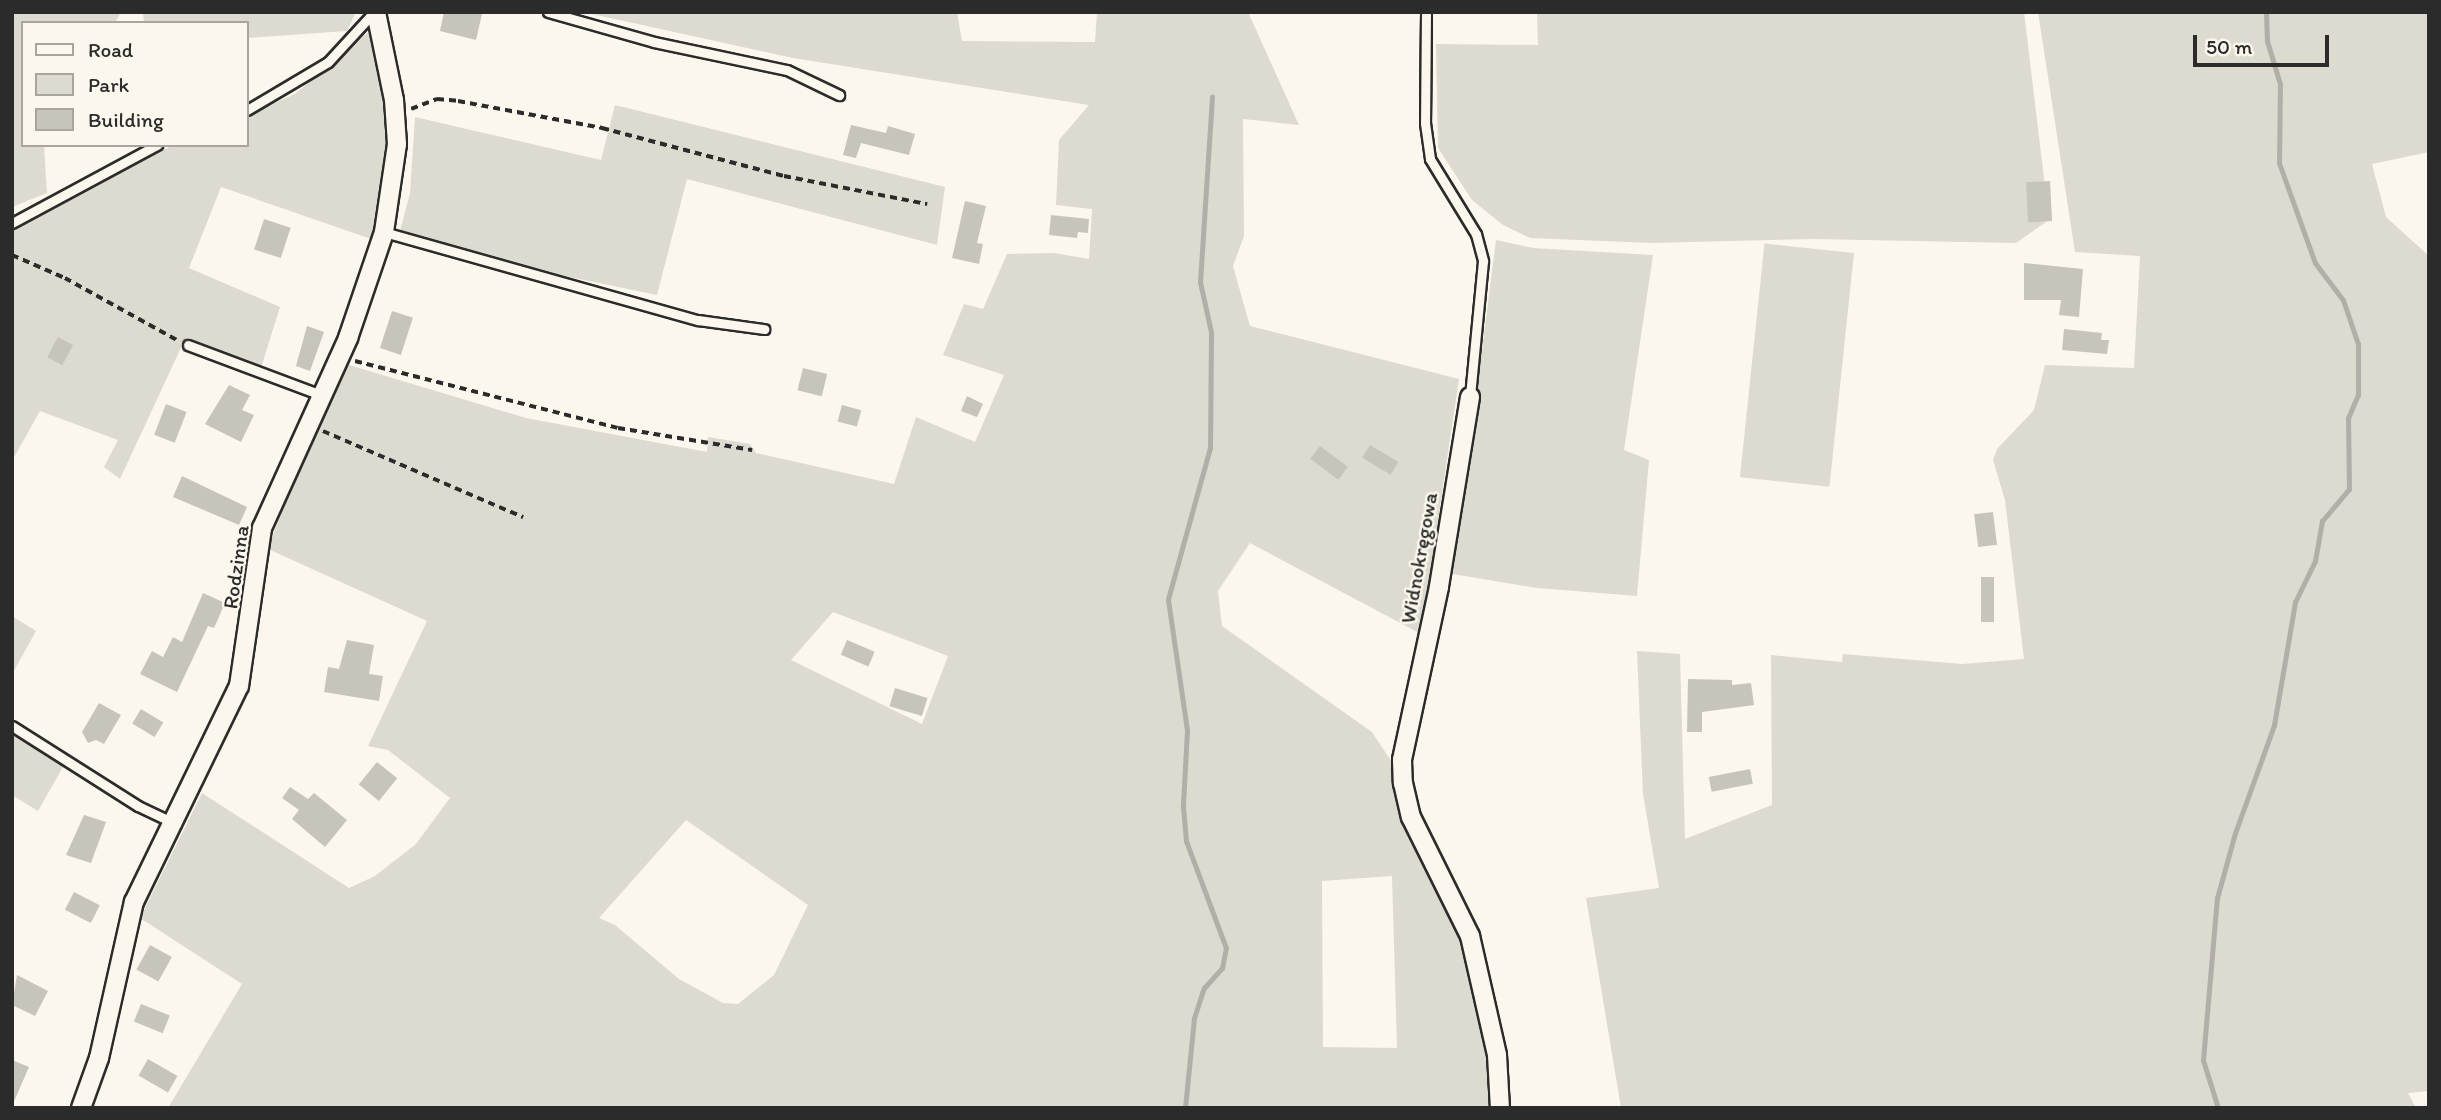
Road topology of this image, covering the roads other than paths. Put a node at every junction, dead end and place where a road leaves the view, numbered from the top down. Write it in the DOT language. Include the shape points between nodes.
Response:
graph roads {
  1 [pos="548,12"];
  2 [pos="1426,12"];
  3 [pos="376,17"];
  4 [pos="839,95"];
  5 [pos="248,109"];
  6 [pos="153,147"];
  7 [pos="12,223"];
  8 [pos="384,232"];
  9 [pos="764,329"];
  10 [pos="188,345"];
  11 [pos="321,395"];
  12 [pos="1470,397"];
  13 [pos="12,726"];
  14 [pos="176,824"];
  15 [pos="81,1108"];
  16 [pos="1500,1108"];
  1 -- 4 [label="lane" via="654,42 787,70"];
  2 -- 12 [label="lane, Widnokręgowa" via="1425,123 1430,159 1476,234 1483,261"];
  3 -- 5 [label="lane" via="328,62"];
  3 -- 8 [label="street, Rodzinna" via="396,115 394,187"];
  6 -- 7 [label="lane"];
  8 -- 9 [label="lane" via="698,320"];
  8 -- 11 [label="street, Rodzinna"];
  10 -- 11 [label="lane"];
  11 -- 14 [label="street, Rodzinna" via="262,528 239,686"];
  12 -- 16 [label="street, Widnokręgowa" via="1439,587 1402,760 1411,817 1470,936 1497,1055"];
  13 -- 14 [label="lane" via="138,806"];
  14 -- 15 [label="street, Rodzinna" via="127,923 99,1058"];
}
